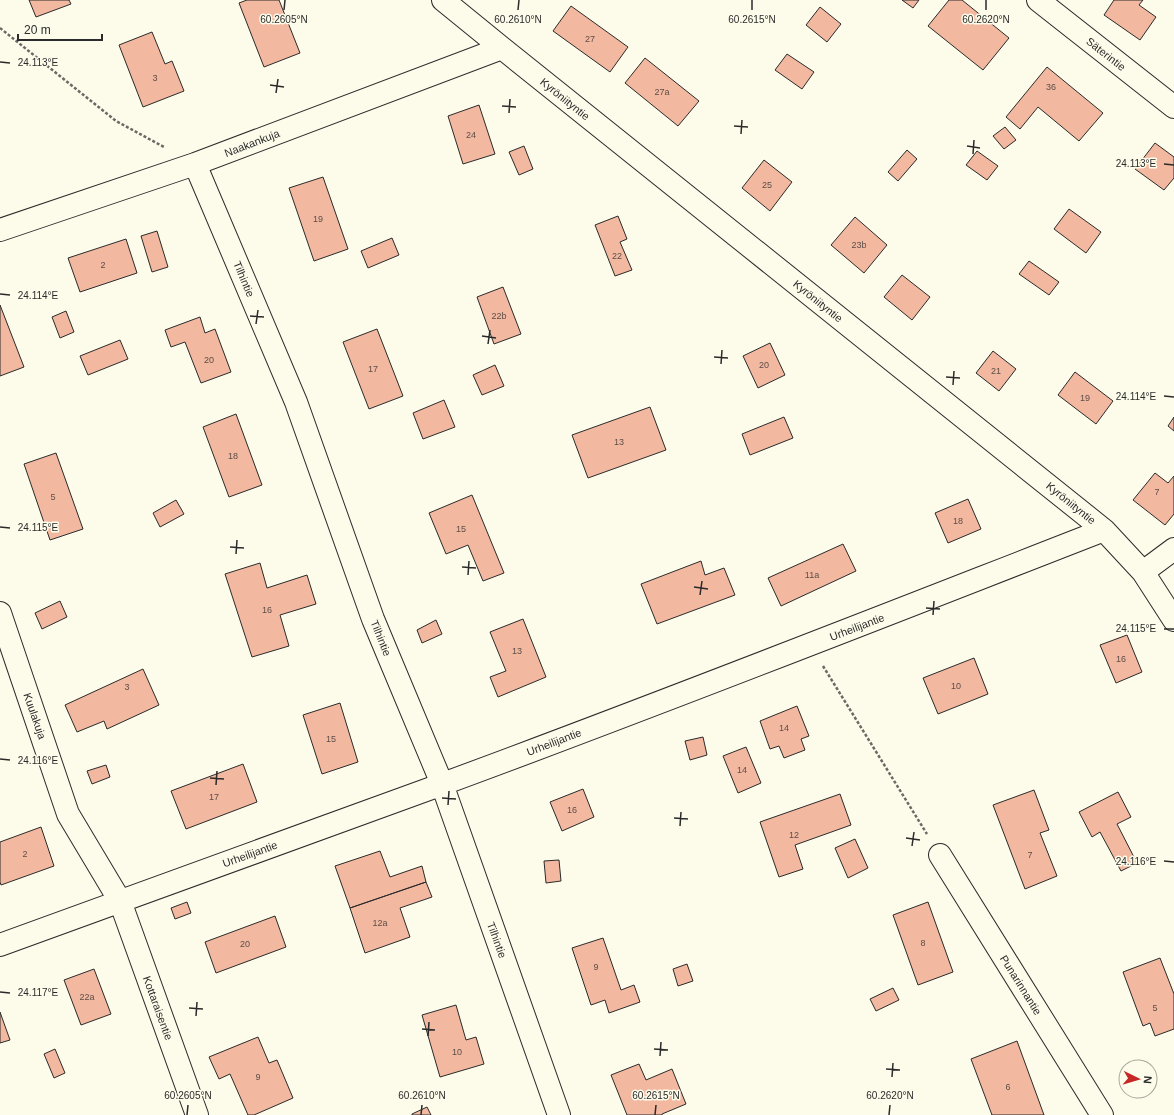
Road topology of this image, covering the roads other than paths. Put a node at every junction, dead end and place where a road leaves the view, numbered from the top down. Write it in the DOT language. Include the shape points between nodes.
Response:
graph roads {
  1 [pos="443,0"];
  2 [pos="1038,0"];
  3 [pos="502,48"];
  4 [pos="1174,107"];
  5 [pos="195,164"];
  6 [pos="0,230"];
  7 [pos="1104,530"];
  8 [pos="1174,549"];
  9 [pos="1143,572"];
  10 [pos="0,614"];
  11 [pos="1174,620"];
  12 [pos="442,784"];
  13 [pos="940,855"];
  14 [pos="120,901"];
  15 [pos="0,945"];
  16 [pos="197,1115"];
  17 [pos="559,1115"];
  18 [pos="1102,1115"];
  1 -- 3 [label="street, Kyröniityntie"];
  2 -- 4 [label="street, Säterintie"];
  3 -- 5 [label="street, Naakankuja"];
  3 -- 7 [label="street, Kyröniityntie"];
  5 -- 6 [label="street, Naakankuja"];
  5 -- 12 [label="street, Tilhintie" via="296,402 373,619"];
  7 -- 9 [label="street, Kyröniityntie"];
  7 -- 12 [label="street, Urheilijantie" via="810,645"];
  8 -- 9 [label="street"];
  9 -- 11 [label="street, Kyröniityntie"];
  10 -- 14 [label="street, Kuulakuja" via="68,814"];
  12 -- 14 [label="street, Urheilijantie"];
  12 -- 17 [label="street, Tilhintie"];
  13 -- 18 [label="street, Punarinnantie"];
  14 -- 15 [label="street, Urheilijantie"];
  14 -- 16 [label="street, Kottaraisentie"];
}
